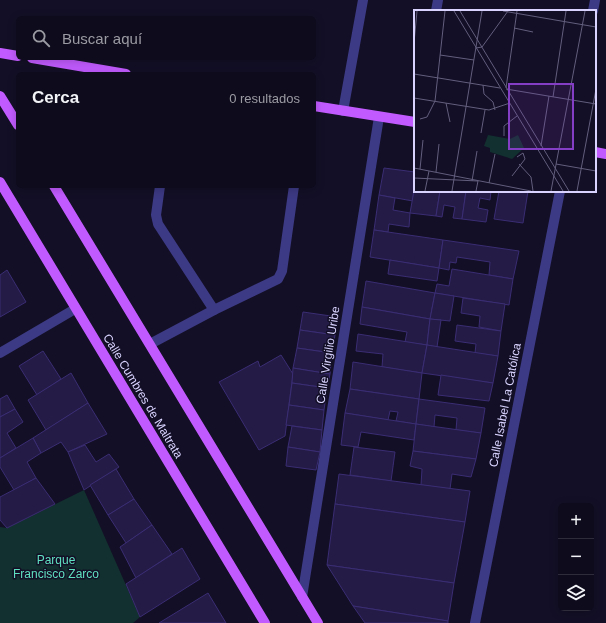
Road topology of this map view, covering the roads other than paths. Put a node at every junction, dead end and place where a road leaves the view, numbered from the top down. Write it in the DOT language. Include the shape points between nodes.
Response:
graph roads {
  1 [pos="363,0"];
  2 [pos="438,0"];
  3 [pos="595,0"];
  4 [pos="436,10"];
  5 [pos="593,10"];
  6 [pos="0,53"];
  7 [pos="16,56"];
  8 [pos="44,60"];
  9 [pos="114,72"];
  10 [pos="0,96"];
  11 [pos="316,106"];
  12 [pos="343,111"];
  13 [pos="379,117"];
  14 [pos="16,122"];
  15 [pos="414,122"];
  16 [pos="596,152"];
  17 [pos="606,154"];
  18 [pos="0,183"];
  19 [pos="55,188"];
  20 [pos="160,188"];
  21 [pos="294,188"];
  22 [pos="560,192"];
  23 [pos="75,309"];
  24 [pos="214,310"];
  25 [pos="150,344"];
  26 [pos="0,353"];
  27 [pos="302,597"];
  28 [pos="265,623"];
  29 [pos="318,623"];
  30 [pos="475,623"];
  1 -- 12 [label="street"];
  2 -- 4 [label="street"];
  3 -- 5 [label="street"];
  6 -- 7 [label="main road"];
  8 -- 9 [label="main road"];
  10 -- 14 [label="main road"];
  11 -- 12 [label="main road"];
  12 -- 13 [label="main road"];
  13 -- 15 [label="main road"];
  13 -- 27 [label="street, Calle Virgilio Uribe"];
  16 -- 17 [label="main road"];
  18 -- 23 [label="main road, Calle Cumbres de Maltrata"];
  19 -- 25 [label="main road"];
  20 -- 24 [label="street" via="156,215 158,224"];
  21 -- 24 [label="street" via="281,275 274,281"];
  22 -- 30 [label="street, Calle Isabel La Católica"];
  23 -- 26 [label="street"];
  23 -- 28 [label="main road, Calle Cumbres de Maltrata"];
  24 -- 25 [label="street"];
  25 -- 27 [label="main road"];
  27 -- 29 [label="main road"];
}
